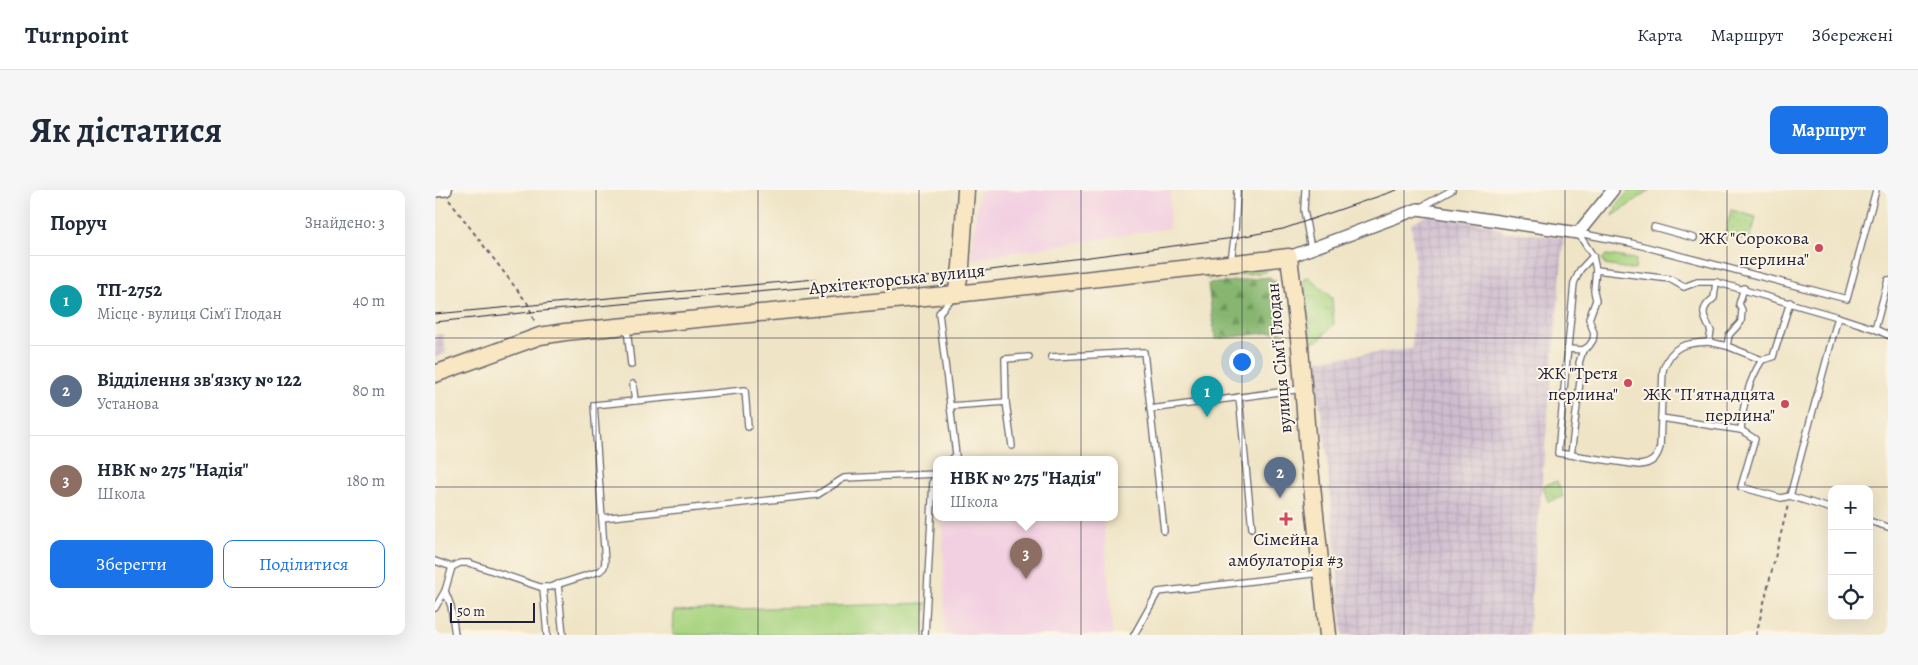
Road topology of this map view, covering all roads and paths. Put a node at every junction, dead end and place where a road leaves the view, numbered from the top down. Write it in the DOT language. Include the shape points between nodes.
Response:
graph roads {
  1 [pos="442,190"];
  2 [pos="446,190"];
  3 [pos="966,190"];
  4 [pos="1237,190"];
  5 [pos="1305,190"];
  6 [pos="1451,190"];
  7 [pos="1613,190"];
  8 [pos="1876,190"];
  9 [pos="435,191"];
  10 [pos="1418,209"];
  11 [pos="1654,227"];
  12 [pos="1579,233"];
  13 [pos="1694,238"];
  14 [pos="1311,249"];
  15 [pos="1593,256"];
  16 [pos="1289,257"];
  17 [pos="1231,263"];
  18 [pos="1596,270"];
  19 [pos="1888,280"];
  20 [pos="1716,282"];
  21 [pos="1744,288"];
  22 [pos="956,294"];
  23 [pos="1790,302"];
  24 [pos="1838,317"];
  25 [pos="627,326"];
  26 [pos="1875,329"];
  27 [pos="1888,335"];
  28 [pos="540,336"];
  29 [pos="1709,342"];
  30 [pos="1727,346"];
  31 [pos="1568,348"];
  32 [pos="1583,350"];
  33 [pos="1029,357"];
  34 [pos="1051,357"];
  35 [pos="1761,360"];
  36 [pos="631,365"];
  37 [pos="435,374"];
  38 [pos="633,384"];
  39 [pos="1303,389"];
  40 [pos="1239,397"];
  41 [pos="635,401"];
  42 [pos="1006,402"];
  43 [pos="950,406"];
  44 [pos="1150,409"];
  45 [pos="1661,418"];
  46 [pos="748,427"];
  47 [pos="1741,430"];
  48 [pos="1013,446"];
  49 [pos="1571,455"];
  50 [pos="955,456"];
  51 [pos="933,474"];
  52 [pos="933,481"];
  53 [pos="1790,496"];
  54 [pos="1828,508"];
  55 [pos="602,518"];
  56 [pos="1873,522"];
  57 [pos="1888,527"];
  58 [pos="1252,528"];
  59 [pos="1164,531"];
  60 [pos="435,561"];
  61 [pos="452,567"];
  62 [pos="1320,573"];
  63 [pos="558,584"];
  64 [pos="543,588"];
  65 [pos="445,591"];
  66 [pos="435,608"];
  67 [pos="455,635"];
  68 [pos="547,635"];
  69 [pos="563,635"];
  70 [pos="925,635"];
  71 [pos="1134,635"];
  72 [pos="1328,635"];
  73 [pos="1756,635"];
  1 -- 2 [label="street"];
  1 -- 9 [label="street"];
  1 -- 28 [label="path" via="528,304"];
  3 -- 22 [label="street"];
  4 -- 17 [label="lane"];
  5 -- 14 [label="lane" via="1304,210"];
  6 -- 10 [label="lane"];
  7 -- 12 [label="street"];
  8 -- 12 [label="lane" via="1847,299 1631,243"];
  10 -- 12 [label="street"];
  10 -- 14 [label="street"];
  11 -- 13 [label="lane"];
  12 -- 15 [label="lane"];
  14 -- 16 [label="street"];
  15 -- 18 [label="lane"];
  15 -- 31 [label="lane" via="1579,270 1574,283"];
  16 -- 17 [label="street, Архітекторська вулиця"];
  16 -- 39 [label="street, вулиця Сім'ї Глодан"];
  17 -- 22 [label="street, Архітекторська вулиця"];
  18 -- 20 [label="lane" via="1670,279 1681,287 1697,282"];
  18 -- 32 [label="lane" via="1596,300 1589,319 1593,340"];
  19 -- 26 [label="lane"];
  20 -- 21 [label="lane"];
  20 -- 29 [label="lane" via="1714,298 1708,302 1703,315 1711,331"];
  21 -- 23 [label="lane"];
  21 -- 30 [label="lane" via="1739,304 1741,322 1729,335"];
  22 -- 25 [label="street, Архітекторська вулиця"];
  22 -- 43 [label="lane" via="939,313"];
  23 -- 24 [label="lane"];
  23 -- 35 [label="lane" via="1773,357"];
  24 -- 26 [label="lane"];
  24 -- 53 [label="lane"];
  25 -- 28 [label="street, Архітекторська вулиця"];
  25 -- 36 [label="lane"];
  26 -- 27 [label="lane"];
  28 -- 37 [label="street, Архітекторська вулиця"];
  29 -- 30 [label="lane"];
  29 -- 45 [label="lane" via="1682,345 1667,360 1662,378"];
  30 -- 35 [label="lane"];
  31 -- 32 [label="lane"];
  31 -- 49 [label="lane" via="1558,453"];
  32 -- 49 [label="lane"];
  33 -- 42 [label="lane" via="1005,359"];
  34 -- 44 [label="lane" via="1144,352"];
  35 -- 47 [label="lane" via="1747,389"];
  38 -- 41 [label="lane"];
  39 -- 40 [label="lane"];
  39 -- 62 [label="street, вулиця Сім'ї Глодан"];
  40 -- 44 [label="lane"];
  40 -- 58 [label="lane"];
  41 -- 46 [label="lane" via="745,390"];
  41 -- 55 [label="lane" via="594,405"];
  42 -- 43 [label="lane"];
  42 -- 48 [label="lane"];
  43 -- 50 [label="lane"];
  44 -- 59 [label="lane"];
  45 -- 47 [label="lane"];
  45 -- 49 [label="lane" via="1658,455 1646,465"];
  47 -- 53 [label="lane" via="1755,439 1741,487 1781,498"];
  51 -- 55 [label="lane" via="845,478 817,495"];
  52 -- 70 [label="lane"];
  53 -- 54 [label="lane"];
  53 -- 73 [label="path"];
  55 -- 63 [label="lane" via="604,567"];
  56 -- 57 [label="lane"];
  60 -- 61 [label="lane"];
  61 -- 64 [label="lane" via="469,563"];
  61 -- 65 [label="lane"];
  62 -- 71 [label="lane" via="1158,592"];
  62 -- 72 [label="street, вулиця Сім'ї Глодан"];
  63 -- 64 [label="lane"];
  63 -- 69 [label="lane"];
  64 -- 68 [label="lane"];
  65 -- 66 [label="lane"];
  65 -- 67 [label="lane" via="451,606"];
}
